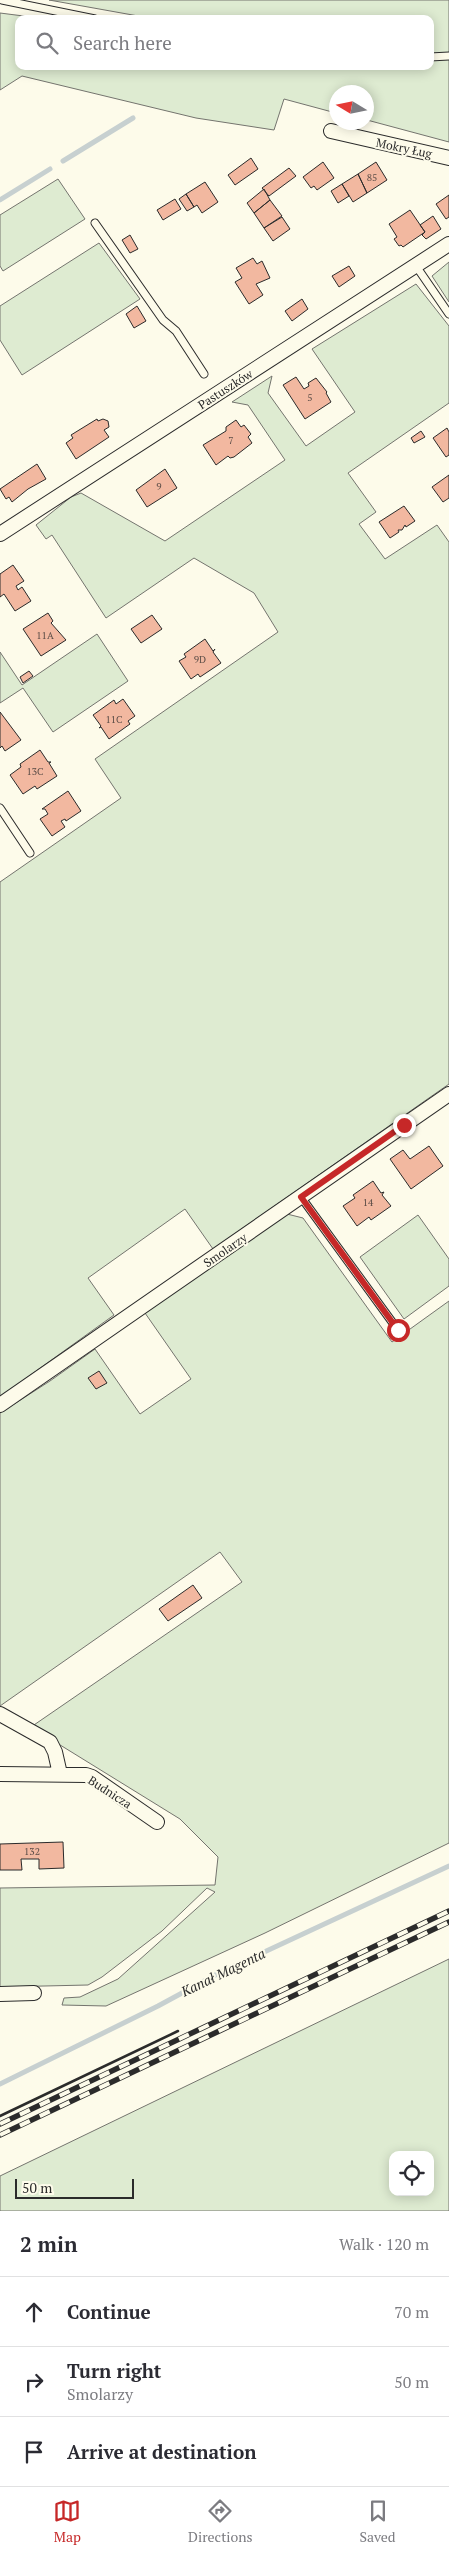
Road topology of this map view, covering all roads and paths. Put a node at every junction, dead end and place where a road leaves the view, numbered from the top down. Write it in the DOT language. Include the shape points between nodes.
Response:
graph roads {
  1 [pos="2,0"];
  2 [pos="75,15"];
  3 [pos="449,56"];
  4 [pos="434,57"];
  5 [pos="331,132"];
  6 [pos="449,158"];
  7 [pos="95,223"];
  8 [pos="449,244"];
  9 [pos="416,266"];
  10 [pos="449,314"];
  11 [pos="204,374"];
  12 [pos="0,534"];
  13 [pos="0,808"];
  14 [pos="30,853"];
  15 [pos="449,1094"];
  16 [pos="301,1197"];
  17 [pos="398,1330"];
  18 [pos="0,1405"];
  19 [pos="0,1714"];
  20 [pos="0,1774"];
  21 [pos="60,1774"];
  22 [pos="157,1822"];
  23 [pos="34,1993"];
  24 [pos="0,1994"];
  1 -- 2 [label="lane"];
  3 -- 4 [label="lane"];
  5 -- 6 [label="street, Mokry Ług"];
  7 -- 11 [label="lane"];
  8 -- 9 [label="street, Pastuszków"];
  9 -- 10 [label="lane"];
  9 -- 12 [label="street, Pastuszków"];
  13 -- 14 [label="lane"];
  15 -- 16 [label="street, Smolarzy"];
  16 -- 17 [label="lane"];
  16 -- 18 [label="street, Smolarzy"];
  19 -- 21 [label="street" via="50,1742"];
  20 -- 21 [label="street, Budnicza"];
  21 -- 22 [label="street, Budnicza" via="92,1777"];
  23 -- 24 [label="street"];
}
